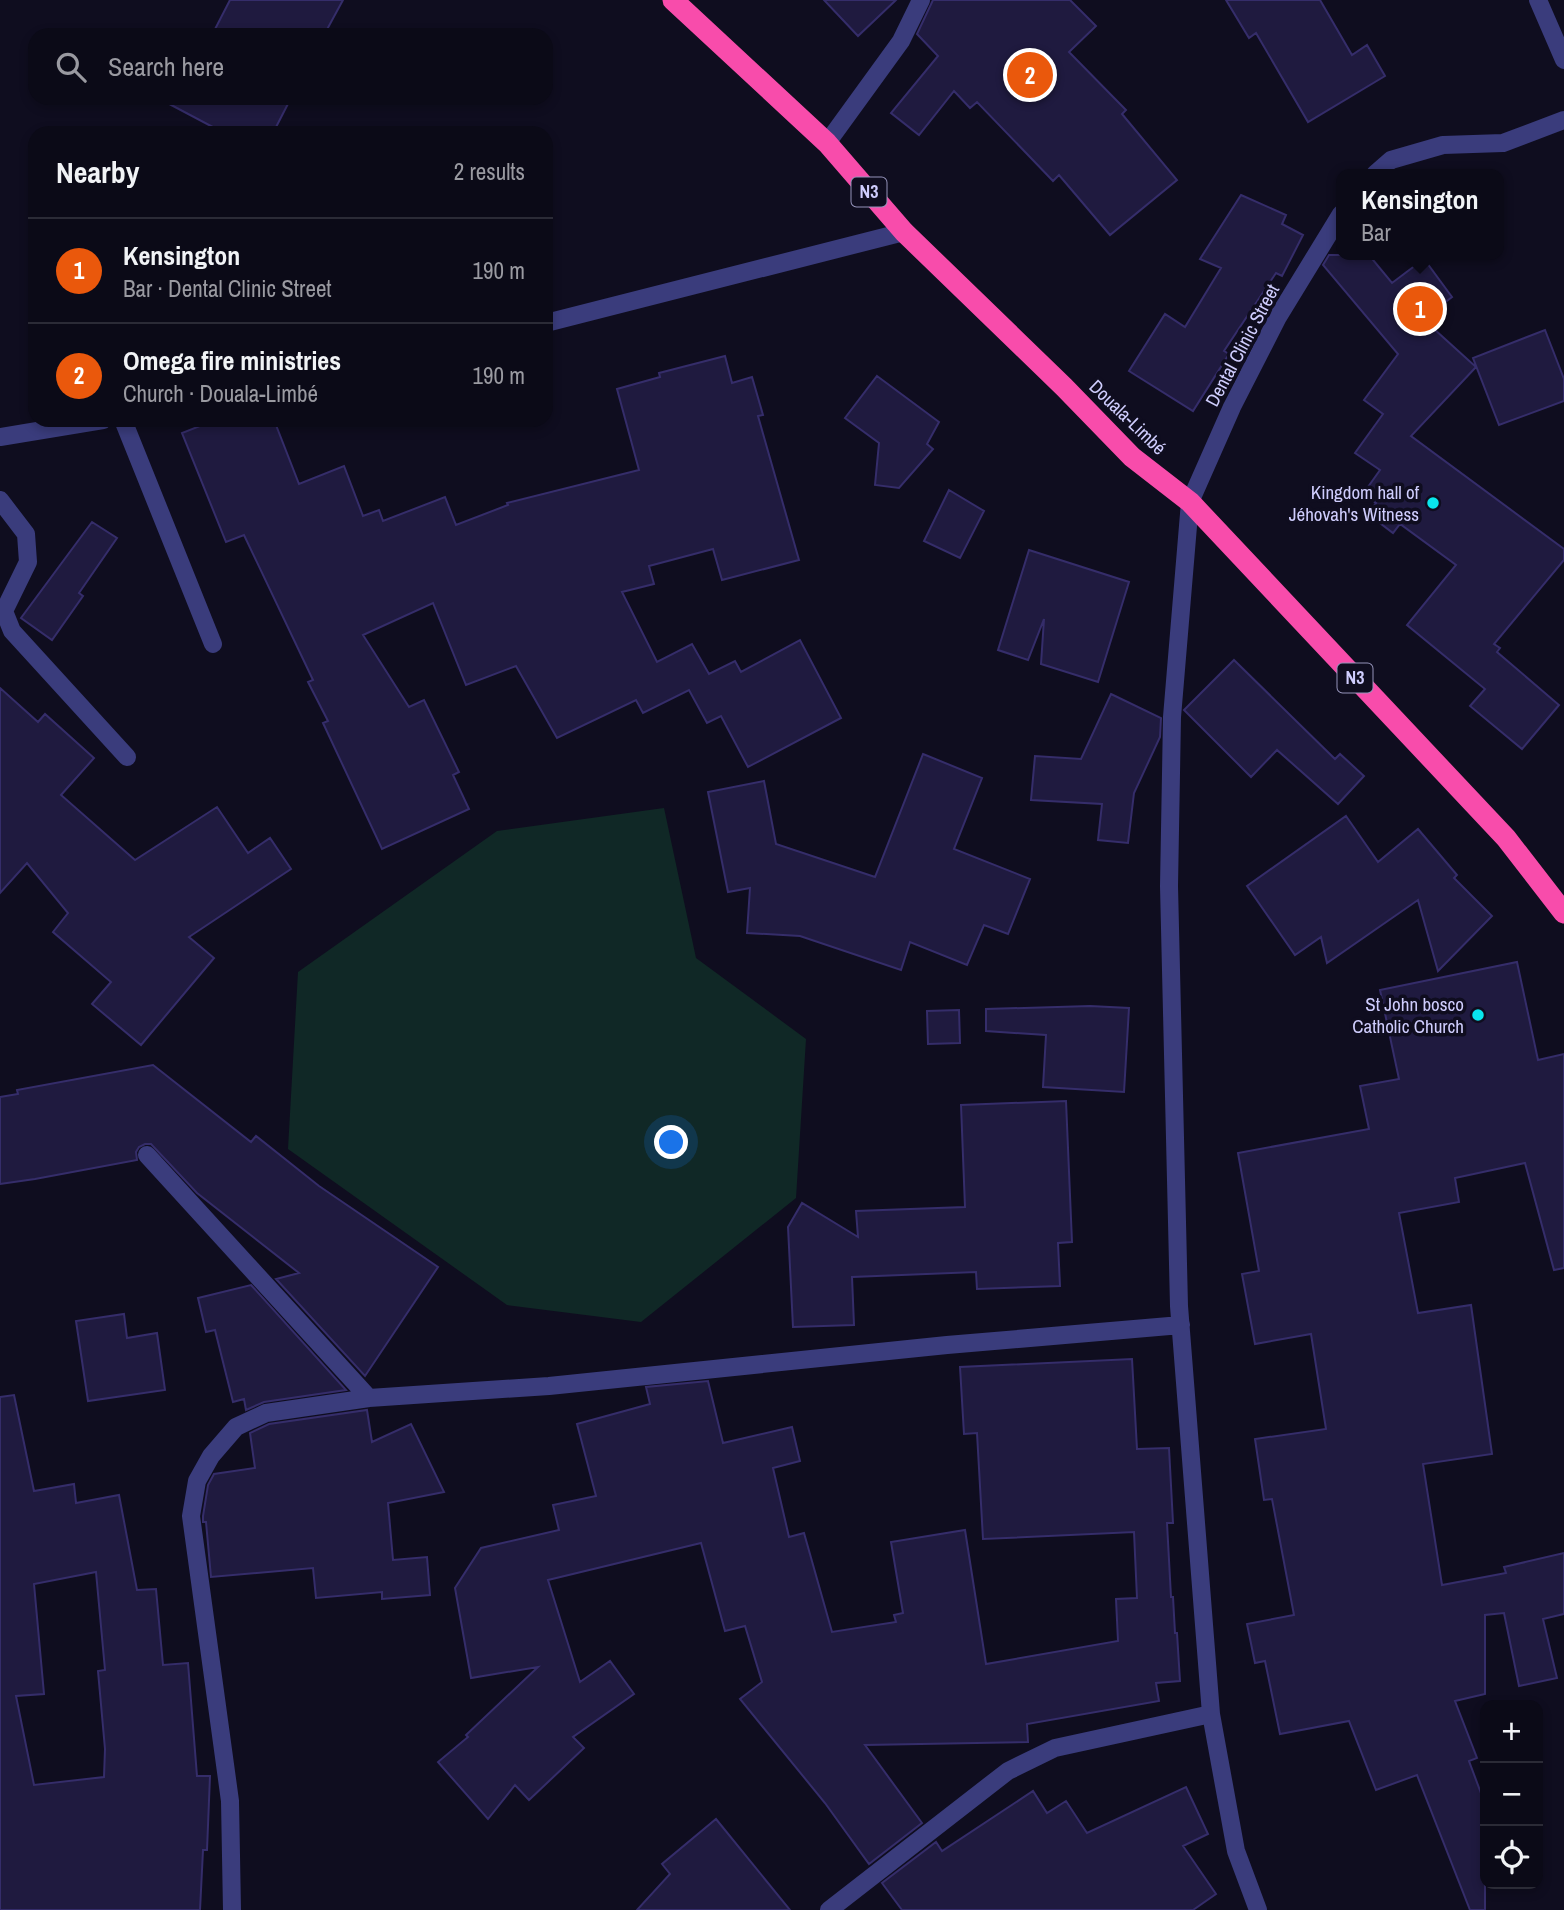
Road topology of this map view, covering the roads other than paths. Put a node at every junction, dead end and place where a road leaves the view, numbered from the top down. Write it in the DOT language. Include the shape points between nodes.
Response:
graph roads {
  1 [pos="673,0"];
  2 [pos="921,0"];
  3 [pos="1538,0"];
  4 [pos="1564,60"];
  5 [pos="1564,120"];
  6 [pos="827,143"];
  7 [pos="1381,169"];
  8 [pos="1336,222"];
  9 [pos="904,232"];
  10 [pos="553,321"];
  11 [pos="61,427"];
  12 [pos="126,427"];
  13 [pos="0,437"];
  14 [pos="0,500"];
  15 [pos="1190,502"];
  16 [pos="213,644"];
  17 [pos="127,757"];
  18 [pos="1564,913"];
  19 [pos="147,1155"];
  20 [pos="1181,1325"];
  21 [pos="369,1398"];
  22 [pos="1211,1714"];
  23 [pos="232,1910"];
  24 [pos="829,1910"];
  25 [pos="1258,1910"];
  1 -- 6 [label="highway, Douala-Limbé / N3"];
  2 -- 6 [label="street" via="901,41"];
  3 -- 4 [label="street"];
  5 -- 7 [label="street" via="1503,143 1443,145 1391,160"];
  6 -- 9 [label="highway, Douala-Limbé / N3"];
  8 -- 15 [label="street, Dental Clinic Street" via="1272,329"];
  9 -- 10 [label="street"];
  9 -- 15 [label="highway, Douala-Limbé / N3" via="1132,457"];
  11 -- 13 [label="street"];
  12 -- 16 [label="street"];
  14 -- 17 [label="street" via="26,534 28,562 4,611 12,631"];
  15 -- 18 [label="highway, Douala-Limbé / N3" via="1506,838"];
  15 -- 20 [label="street, Dental Clinic Street" via="1172,718 1170,886"];
  19 -- 21 [label="street"];
  20 -- 21 [label="street" via="549,1386"];
  20 -- 22 [label="street, Dental Clinic Street"];
  21 -- 23 [label="street" via="266,1413 236,1427 197,1480 191,1516 230,1801"];
  22 -- 24 [label="street" via="1055,1748 1008,1771"];
  22 -- 25 [label="street, Dental Clinic Street" via="1236,1852"];
}
